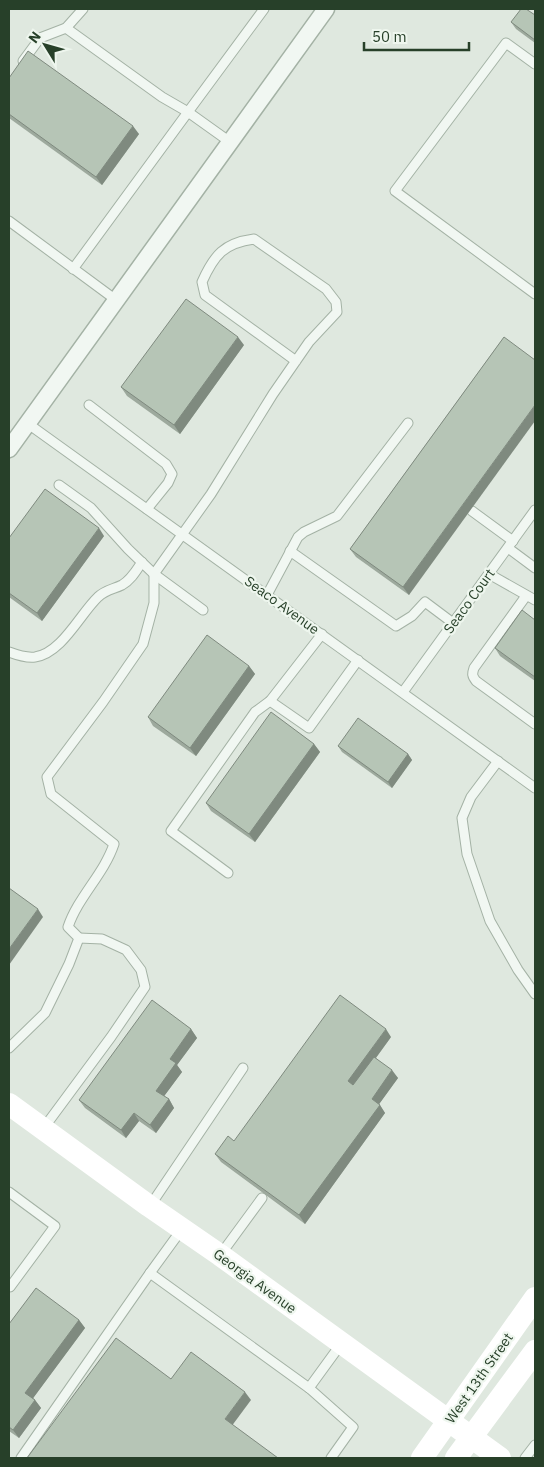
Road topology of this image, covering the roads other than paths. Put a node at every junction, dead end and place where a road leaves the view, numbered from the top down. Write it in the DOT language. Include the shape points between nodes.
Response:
graph roads {
  1 [pos="83,9"];
  2 [pos="264,9"];
  3 [pos="326,9"];
  4 [pos="66,28"];
  5 [pos="535,64"];
  6 [pos="19,67"];
  7 [pos="188,112"];
  8 [pos="230,142"];
  9 [pos="9,221"];
  10 [pos="73,269"];
  11 [pos="535,294"];
  12 [pos="116,300"];
  13 [pos="296,361"];
  14 [pos="89,405"];
  15 [pos="27,423"];
  16 [pos="408,423"];
  17 [pos="9,449"];
  18 [pos="59,485"];
  19 [pos="147,509"];
  20 [pos="535,510"];
  21 [pos="472,511"];
  22 [pos="183,535"];
  23 [pos="510,544"];
  24 [pos="290,551"];
  25 [pos="142,562"];
  26 [pos="535,568"];
  27 [pos="154,574"];
  28 [pos="489,574"];
  29 [pos="267,595"];
  30 [pos="526,596"];
  31 [pos="535,600"];
  32 [pos="202,610"];
  33 [pos="453,623"];
  34 [pos="322,634"];
  35 [pos="9,652"];
  36 [pos="358,660"];
  37 [pos="402,692"];
  38 [pos="270,701"];
  39 [pos="535,724"];
  40 [pos="498,761"];
  41 [pos="535,788"];
  42 [pos="228,873"];
  43 [pos="79,938"];
  44 [pos="535,994"];
  45 [pos="9,1048"];
  46 [pos="243,1068"];
  47 [pos="9,1104"];
  48 [pos="43,1129"];
  49 [pos="9,1192"];
  50 [pos="262,1198"];
  51 [pos="149,1206"];
  52 [pos="182,1229"];
  53 [pos="220,1255"];
  54 [pos="150,1273"];
  55 [pos="9,1287"];
  56 [pos="535,1298"];
  57 [pos="341,1344"];
  58 [pos="535,1351"];
  59 [pos="310,1388"];
  60 [pos="449,1421"];
  61 [pos="471,1437"];
  62 [pos="535,1445"];
  63 [pos="21,1458"];
  64 [pos="331,1458"];
  65 [pos="422,1458"];
  66 [pos="456,1458"];
  67 [pos="500,1458"];
  68 [pos="525,1458"];
  1 -- 4 [label="lane"];
  2 -- 7 [label="lane"];
  3 -- 8 [label="street"];
  4 -- 6 [label="lane" via="40,38"];
  4 -- 7 [label="lane"];
  5 -- 11 [label="lane" via="506,43 395,191"];
  7 -- 8 [label="lane"];
  7 -- 10 [label="lane"];
  8 -- 12 [label="street"];
  9 -- 10 [label="lane"];
  10 -- 12 [label="lane"];
  12 -- 15 [label="street"];
  13 -- 13 [label="lane" via="336,312 336,302 326,290 254,239 239,241 222,250 202,282 205,295"];
  13 -- 22 [label="lane"];
  14 -- 19 [label="lane" via="166,464 172,474"];
  15 -- 17 [label="street"];
  15 -- 19 [label="lane, Seaco Avenue"];
  16 -- 24 [label="lane" via="337,516 304,532"];
  18 -- 25 [label="lane" via="91,508"];
  19 -- 22 [label="lane, Seaco Avenue"];
  20 -- 23 [label="lane, Seaco Court"];
  21 -- 23 [label="lane"];
  22 -- 27 [label="lane"];
  22 -- 29 [label="lane, Seaco Avenue"];
  23 -- 26 [label="lane"];
  23 -- 28 [label="lane, Seaco Court"];
  24 -- 29 [label="lane"];
  24 -- 33 [label="lane" via="396,626 425,602"];
  25 -- 27 [label="lane"];
  25 -- 35 [label="lane" via="130,579 99,595 51,649 34,657"];
  27 -- 32 [label="lane"];
  27 -- 43 [label="lane" via="154,603 143,644 47,777 51,794 114,844 110,857 73,913 68,927"];
  28 -- 30 [label="lane"];
  28 -- 33 [label="lane, Seaco Court"];
  29 -- 34 [label="lane, Seaco Avenue"];
  30 -- 31 [label="lane"];
  30 -- 39 [label="lane" via="472,673 476,681"];
  33 -- 37 [label="lane, Seaco Court"];
  34 -- 36 [label="lane, Seaco Avenue"];
  34 -- 38 [label="lane"];
  36 -- 37 [label="lane, Seaco Avenue"];
  36 -- 38 [label="lane" via="309,728"];
  37 -- 40 [label="lane, Seaco Avenue"];
  38 -- 42 [label="lane" via="255,712 171,831"];
  40 -- 41 [label="lane, Seaco Avenue"];
  40 -- 44 [label="lane" via="471,797 462,818 467,854 490,921"];
  43 -- 45 [label="lane" via="45,1013"];
  43 -- 48 [label="lane" via="102,939 126,950 141,970 145,987"];
  46 -- 51 [label="lane"];
  47 -- 48 [label="street, Georgia Avenue"];
  48 -- 51 [label="street, Georgia Avenue"];
  49 -- 55 [label="lane" via="55,1226"];
  50 -- 53 [label="lane"];
  51 -- 52 [label="street, Georgia Avenue"];
  52 -- 53 [label="street, Georgia Avenue"];
  52 -- 54 [label="lane"];
  53 -- 57 [label="street, Georgia Avenue"];
  54 -- 59 [label="lane"];
  54 -- 63 [label="lane"];
  56 -- 60 [label="street, West 13th Street"];
  57 -- 59 [label="lane"];
  57 -- 60 [label="street, Georgia Avenue"];
  58 -- 61 [label="street, West 13th Street"];
  59 -- 64 [label="lane" via="353,1427"];
  60 -- 61 [label="street, Georgia Avenue"];
  60 -- 65 [label="street, West 13th Street"];
  61 -- 66 [label="street, West 13th Street"];
  61 -- 67 [label="street, Georgia Avenue"];
  62 -- 68 [label="lane"];
}
